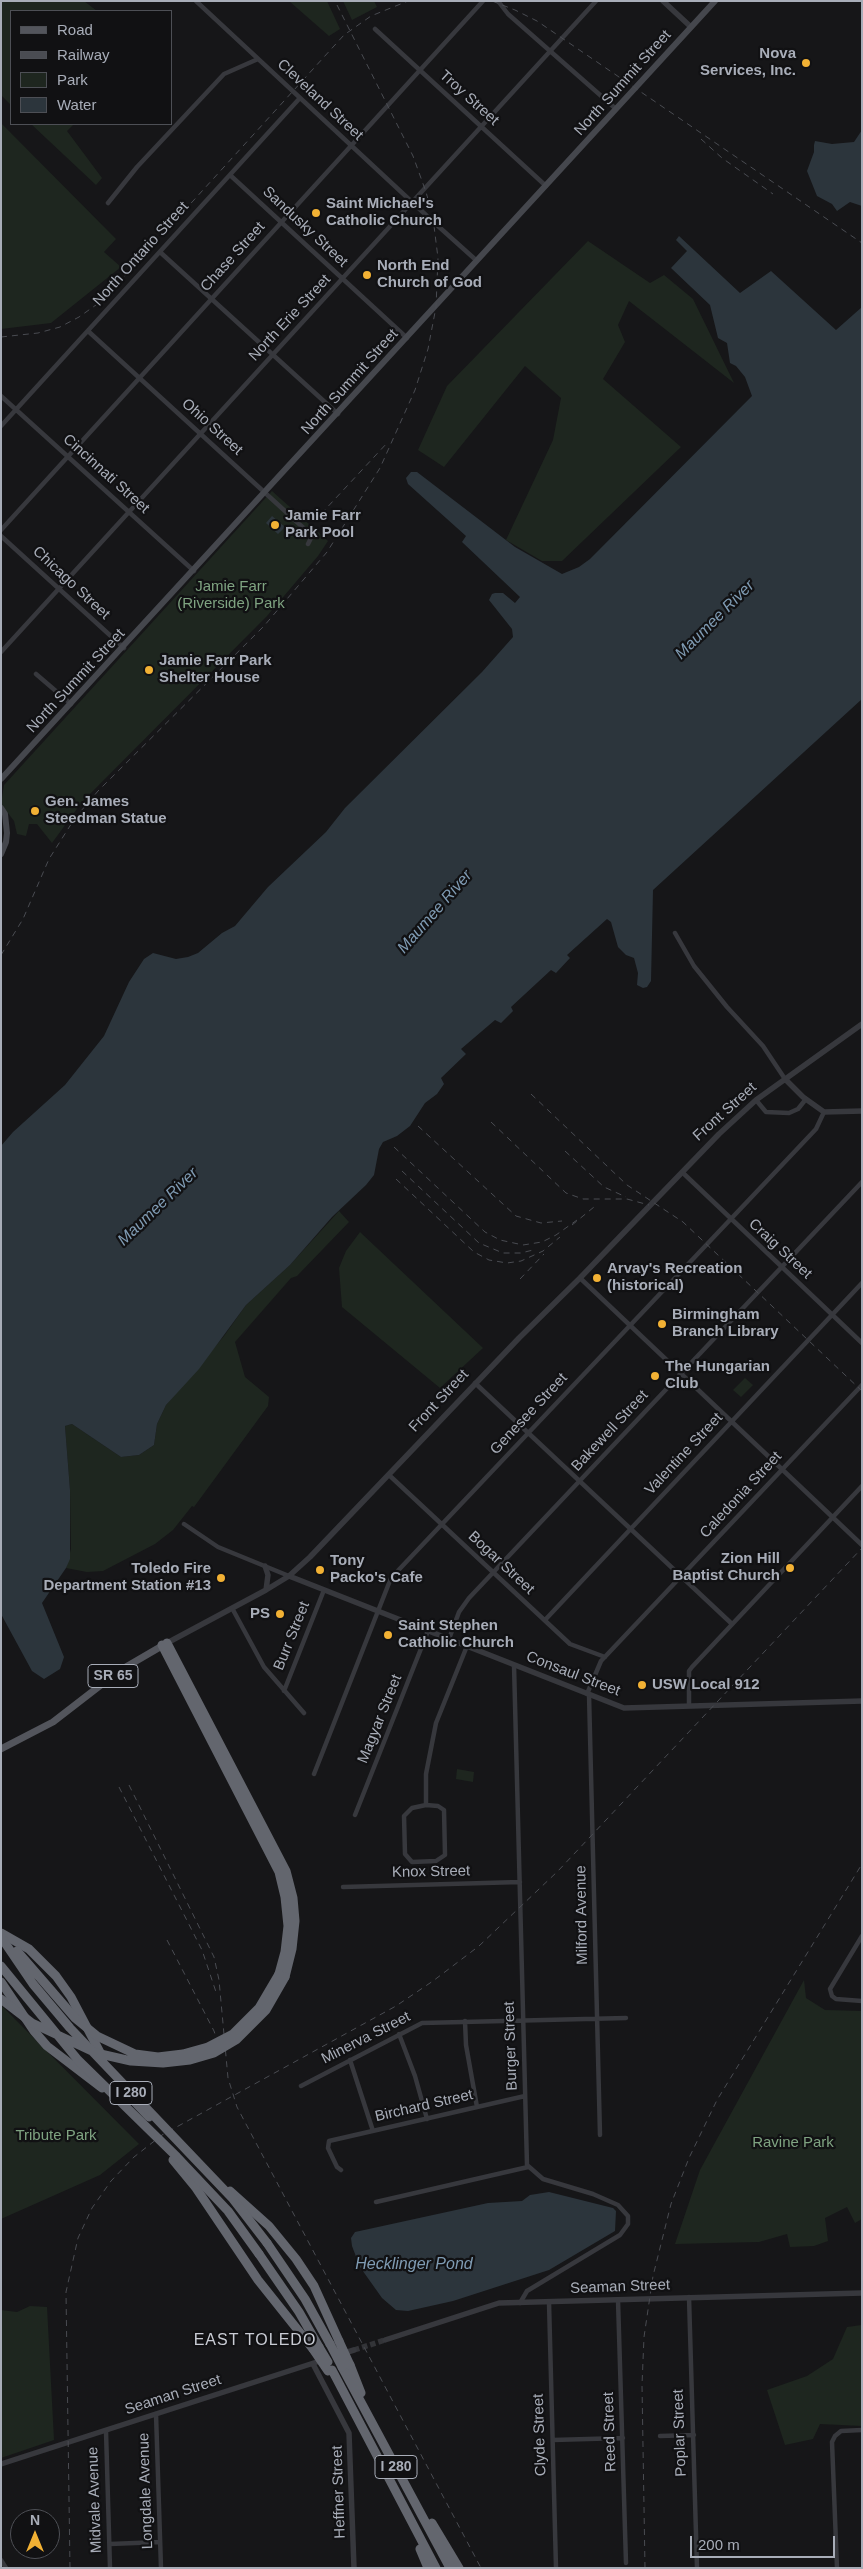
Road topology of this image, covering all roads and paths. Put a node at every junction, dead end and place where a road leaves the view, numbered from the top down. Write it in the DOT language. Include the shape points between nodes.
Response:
graph roads {
  1 [pos="196,1"];
  2 [pos="483,1"];
  3 [pos="498,1"];
  4 [pos="596,1"];
  5 [pos="663,1"];
  6 [pos="715,1"];
  7 [pos="691,27"];
  8 [pos="375,29"];
  9 [pos="551,50"];
  10 [pos="258,59"];
  11 [pos="420,70"];
  12 [pos="299,99"];
  13 [pos="616,109"];
  14 [pos="481,126"];
  15 [pos="351,146"];
  16 [pos="230,175"];
  17 [pos="546,186"];
  18 [pos="412,202"];
  19 [pos="108,203"];
  20 [pos="427,216"];
  21 [pos="281,222"];
  22 [pos="438,226"];
  23 [pos="160,252"];
  24 [pos="477,261"];
  25 [pos="343,279"];
  26 [pos="211,300"];
  27 [pos="88,331"];
  28 [pos="407,338"];
  29 [pos="272,355"];
  30 [pos="140,378"];
  31 [pos="1,396"];
  32 [pos="16,410"];
  33 [pos="338,414"];
  34 [pos="1,426"];
  35 [pos="201,434"];
  36 [pos="68,456"];
  37 [pos="265,493"];
  38 [pos="130,513"];
  39 [pos="1,530"];
  40 [pos="1,536"];
  41 [pos="308,544"];
  42 [pos="194,572"];
  43 [pos="59,590"];
  44 [pos="124,648"];
  45 [pos="1,652"];
  46 [pos="36,674"];
  47 [pos="71,704"];
  48 [pos="2,779"];
  49 [pos="1,808"];
  50 [pos="2,822"];
  51 [pos="1,854"];
  52 [pos="675,933"];
  53 [pos="862,1024"];
  54 [pos="785,1079"];
  55 [pos="806,1099"];
  56 [pos="756,1100"];
  57 [pos="862,1111"];
  58 [pos="824,1112"];
  59 [pos="682,1172"];
  60 [pos="862,1182"];
  61 [pos="730,1219"];
  62 [pos="781,1267"];
  63 [pos="580,1278"];
  64 [pos="862,1283"];
  65 [pos="832,1315"];
  66 [pos="630,1326"];
  67 [pos="862,1343"];
  68 [pos="680,1374"];
  69 [pos="475,1383"];
  70 [pos="862,1385"];
  71 [pos="731,1421"];
  72 [pos="529,1433"];
  73 [pos="782,1470"];
  74 [pos="389,1475"];
  75 [pos="580,1480"];
  76 [pos="862,1486"];
  77 [pos="833,1517"];
  78 [pos="184,1524"];
  79 [pos="442,1525"];
  80 [pos="631,1529"];
  81 [pos="862,1545"];
  82 [pos="265,1566"];
  83 [pos="493,1574"];
  84 [pos="288,1576"];
  85 [pos="682,1576"];
  86 [pos="266,1590"];
  87 [pos="324,1590"];
  88 [pos="232,1608"];
  89 [pos="378,1611"];
  90 [pos="545,1620"];
  91 [pos="732,1624"];
  92 [pos="428,1631"];
  93 [pos="449,1639"];
  94 [pos="165,1644"];
  95 [pos="467,1646"];
  96 [pos="604,1657"];
  97 [pos="514,1665"];
  98 [pos="284,1691"];
  99 [pos="588,1694"];
  100 [pos="862,1701"];
  101 [pos="689,1706"];
  102 [pos="304,1713"];
  103 [pos="1,1749"];
  104 [pos="314,1774"];
  105 [pos="426,1805"];
  106 [pos="355,1815"];
  107 [pos="520,1882"];
  108 [pos="343,1887"];
  109 [pos="1,1935"];
  110 [pos="862,1936"];
  111 [pos="1,1966"];
  112 [pos="282,1976"];
  113 [pos="1,1982"];
  114 [pos="1,1999"];
  115 [pos="862,2002"];
  116 [pos="626,2018"];
  117 [pos="597,2019"];
  118 [pos="523,2020"];
  119 [pos="465,2021"];
  120 [pos="398,2034"];
  121 [pos="350,2060"];
  122 [pos="301,2086"];
  123 [pos="525,2096"];
  124 [pos="477,2107"];
  125 [pos="427,2119"];
  126 [pos="373,2131"];
  127 [pos="600,2135"];
  128 [pos="528,2166"];
  129 [pos="341,2170"];
  130 [pos="376,2202"];
  131 [pos="862,2293"];
  132 [pos="689,2297"];
  133 [pos="618,2300"];
  134 [pos="549,2302"];
  135 [pos="520,2303"];
  136 [pos="385,2340"];
  137 [pos="334,2342"];
  138 [pos="316,2348"];
  139 [pos="354,2350"];
  140 [pos="313,2364"];
  141 [pos="156,2414"];
  142 [pos="862,2430"];
  143 [pos="106,2431"];
  144 [pos="694,2435"];
  145 [pos="660,2436"];
  146 [pos="623,2438"];
  147 [pos="553,2440"];
  148 [pos="384,2445"];
  149 [pos="1,2464"];
  150 [pos="402,2505"];
  151 [pos="160,2542"];
  152 [pos="110,2544"];
  153 [pos="1,2560"];
  154 [pos="626,2563"];
  155 [pos="6,2568"];
  156 [pos="110,2568"];
  157 [pos="161,2568"];
  158 [pos="354,2568"];
  159 [pos="428,2568"];
  160 [pos="436,2568"];
  161 [pos="450,2568"];
  162 [pos="459,2568"];
  163 [pos="556,2568"];
  164 [pos="697,2568"];
  165 [pos="838,2568"];
  1 -- 10 [label="street, Cleveland Street"];
  2 -- 11 [label="street, Chase Street"];
  3 -- 9 [label="street" via="508,14"];
  4 -- 9 [label="street, North Erie Street"];
  5 -- 7 [label="street"];
  6 -- 7 [label="main road, North Summit Street"];
  7 -- 13 [label="main road, North Summit Street"];
  8 -- 11 [label="street, Troy Street"];
  9 -- 13 [label="street"];
  9 -- 14 [label="street, North Erie Street"];
  10 -- 12 [label="street, Cleveland Street"];
  10 -- 19 [label="street" via="224,74 137,167"];
  11 -- 14 [label="street, Troy Street"];
  11 -- 15 [label="street, Chase Street"];
  12 -- 15 [label="street, Cleveland Street"];
  12 -- 16 [label="street, North Ontario Street"];
  13 -- 17 [label="main road, North Summit Street"];
  14 -- 17 [label="street, Troy Street"];
  14 -- 18 [label="street, North Erie Street"];
  15 -- 18 [label="street, Cleveland Street"];
  15 -- 21 [label="street, Chase Street"];
  16 -- 21 [label="street, Sandusky Street"];
  16 -- 23 [label="street, North Ontario Street"];
  17 -- 24 [label="main road, North Summit Street"];
  18 -- 20 [label="street, Cleveland Street"];
  18 -- 25 [label="street, North Erie Street"];
  21 -- 25 [label="street, Sandusky Street"];
  21 -- 26 [label="street, Chase Street"];
  22 -- 24 [label="street"];
  23 -- 26 [label="street"];
  23 -- 27 [label="street, North Ontario Street"];
  24 -- 28 [label="main road, North Summit Street"];
  25 -- 28 [label="street, Sandusky Street"];
  25 -- 29 [label="street, North Erie Street"];
  26 -- 29 [label="street"];
  26 -- 30 [label="street, Chase Street"];
  27 -- 30 [label="street, Ohio Street"];
  27 -- 32 [label="street, North Ontario Street"];
  28 -- 33 [label="main road, North Summit Street"];
  29 -- 33 [label="street"];
  29 -- 35 [label="street, North Erie Street"];
  30 -- 35 [label="street, Ohio Street"];
  30 -- 36 [label="street, Chase Street"];
  31 -- 32 [label="street, Cincinnati Street"];
  32 -- 34 [label="street, North Ontario Street"];
  32 -- 36 [label="street, Cincinnati Street"];
  33 -- 37 [label="main road, North Summit Street"];
  35 -- 37 [label="street, Ohio Street"];
  35 -- 38 [label="street, North Erie Street"];
  36 -- 38 [label="street, Cincinnati Street"];
  36 -- 39 [label="street, Chase Street"];
  37 -- 41 [label="street, Ohio Street" via="309,533"];
  37 -- 42 [label="main road, North Summit Street"];
  38 -- 42 [label="street, Cincinnati Street"];
  38 -- 43 [label="street, North Erie Street"];
  40 -- 43 [label="street, Chicago Street"];
  42 -- 44 [label="main road, North Summit Street"];
  43 -- 44 [label="street, Chicago Street"];
  43 -- 45 [label="street, North Erie Street"];
  44 -- 47 [label="main road, North Summit Street"];
  46 -- 47 [label="street"];
  47 -- 48 [label="main road, North Summit Street"];
  49 -- 50 [label="main road" via="5,814"];
  50 -- 51 [label="main road" via="6,842"];
  52 -- 54 [label="street" via="694,966 763,1046"];
  53 -- 54 [label="street, Front Street"];
  54 -- 55 [label="street"];
  54 -- 56 [label="street, Front Street"];
  55 -- 56 [label="street" via="798,1109 789,1113 766,1112"];
  55 -- 58 [label="street"];
  56 -- 59 [label="street, Front Street"];
  57 -- 58 [label="street"];
  58 -- 61 [label="street, Genesee Street" via="816,1129"];
  59 -- 61 [label="street, Craig Street"];
  59 -- 63 [label="street, Front Street"];
  60 -- 62 [label="street, Bakewell Street"];
  61 -- 62 [label="street, Craig Street"];
  61 -- 66 [label="street, Genesee Street"];
  62 -- 65 [label="street, Craig Street"];
  62 -- 68 [label="street, Bakewell Street"];
  63 -- 66 [label="street"];
  63 -- 69 [label="street, Front Street"];
  64 -- 65 [label="street, Valentine Street"];
  65 -- 67 [label="street, Craig Street"];
  65 -- 71 [label="street, Valentine Street"];
  66 -- 68 [label="street"];
  66 -- 72 [label="street, Genesee Street"];
  68 -- 71 [label="street"];
  68 -- 75 [label="street, Bakewell Street"];
  69 -- 72 [label="street"];
  69 -- 74 [label="street, Front Street"];
  70 -- 73 [label="street, Caledonia Street"];
  71 -- 73 [label="street"];
  71 -- 80 [label="street, Valentine Street"];
  72 -- 75 [label="street"];
  72 -- 79 [label="street, Genesee Street"];
  73 -- 77 [label="street"];
  73 -- 85 [label="street, Caledonia Street"];
  74 -- 79 [label="street, Bogar Street"];
  74 -- 84 [label="street, Front Street"];
  75 -- 80 [label="street"];
  75 -- 83 [label="street, Bakewell Street"];
  76 -- 77 [label="street"];
  77 -- 81 [label="street"];
  77 -- 91 [label="street"];
  78 -- 82 [label="street, Consaul Street" via="218,1547"];
  79 -- 83 [label="street, Bogar Street"];
  79 -- 89 [label="street, Genesee Street" via="391,1578"];
  80 -- 85 [label="street"];
  80 -- 90 [label="street, Valentine Street"];
  82 -- 84 [label="street, Consaul Street"];
  82 -- 86 [label="street" via="268,1575"];
  83 -- 90 [label="street, Bogar Street"];
  83 -- 93 [label="street, Bakewell Street" via="464,1605"];
  84 -- 86 [label="street, Front Street"];
  84 -- 87 [label="street, Consaul Street"];
  85 -- 91 [label="street"];
  85 -- 96 [label="street, Caledonia Street"];
  86 -- 88 [label="street, Front Street"];
  87 -- 89 [label="street, Consaul Street"];
  87 -- 98 [label="street, Burr Street"];
  88 -- 94 [label="street, Front Street"];
  88 -- 98 [label="street" via="264,1667"];
  89 -- 92 [label="street, Consaul Street"];
  89 -- 104 [label="street, Genesee Street"];
  90 -- 96 [label="street, Bogar Street" via="570,1644"];
  91 -- 101 [label="street" via="689,1671"];
  92 -- 93 [label="street, Consaul Street"];
  92 -- 106 [label="street, Magyar Street"];
  93 -- 95 [label="street, Consaul Street"];
  94 -- 103 [label="main road, Front Street / SR 65" via="119,1671 53,1722"];
  94 -- 112 [label="highway" via="286,1871 293,1898 294,1921 293,1943"];
  95 -- 97 [label="street, Consaul Street"];
  95 -- 105 [label="street" via="436,1723 426,1774"];
  96 -- 99 [label="street, Caledonia Street"];
  97 -- 99 [label="street, Consaul Street"];
  97 -- 107 [label="street, Burger Street"];
  98 -- 102 [label="street"];
  99 -- 101 [label="street, Consaul Street" via="624,1708"];
  99 -- 117 [label="street, Milford Avenue"];
  100 -- 101 [label="street, Consaul Street"];
  105 -- 105 [label="street" via="412,1808 404,1816 405,1854 412,1862 436,1861 445,1855 444,1810"];
  107 -- 108 [label="street, Knox Street"];
  107 -- 118 [label="street, Burger Street"];
  109 -- 112 [label="highway, bridge" via="75,2018 97,2036 135,2054 183,2054 208,2047 233,2034 259,2008"];
  109 -- 137 [label="highway, I 280, bridge" via="33,1984 70,2028 233,2199"];
  109 -- 137 [label="highway" via="29,1949 56,1976 71,1997 114,2078 148,2117 283,2242 314,2286"];
  110 -- 115 [label="street" via="830,1989 836,1999"];
  111 -- 138 [label="highway, I 280, bridge" via="78,2060 228,2211 300,2312"];
  112 -- 114 [label="highway, bridge" via="266,2010 236,2040 206,2055 163,2063 96,2053 32,2023"];
  113 -- 138 [label="highway" via="48,2046 107,2092 173,2160 267,2292"];
  116 -- 117 [label="street, Minerva Street"];
  117 -- 118 [label="street, Minerva Street"];
  117 -- 127 [label="street, Milford Avenue"];
  118 -- 119 [label="street, Minerva Street"];
  118 -- 123 [label="street, Burger Street"];
  119 -- 120 [label="street, Minerva Street" via="422,2023"];
  119 -- 124 [label="street"];
  120 -- 121 [label="street, Minerva Street"];
  120 -- 125 [label="street" via="415,2076"];
  121 -- 122 [label="street, Minerva Street"];
  121 -- 126 [label="street"];
  123 -- 124 [label="street, Birchard Street"];
  123 -- 128 [label="street, Burger Street"];
  124 -- 125 [label="street, Birchard Street"];
  125 -- 126 [label="street, Birchard Street"];
  126 -- 129 [label="street, Birchard Street" via="329,2141 328,2148"];
  128 -- 130 [label="street"];
  128 -- 135 [label="street" via="543,2179 618,2205 628,2216 628,2224 611,2242 527,2291"];
  131 -- 132 [label="street, Seaman Street"];
  132 -- 133 [label="street, Seaman Street"];
  132 -- 144 [label="street, Poplar Street"];
  133 -- 134 [label="street, Seaman Street"];
  133 -- 146 [label="street, Reed Street"];
  134 -- 135 [label="street, Seaman Street"];
  134 -- 147 [label="street, Clyde Street"];
  135 -- 136 [label="street, Seaman Street" via="487,2306"];
  137 -- 148 [label="highway, I 280, bridge"];
  138 -- 150 [label="highway, I 280, bridge"];
  139 -- 140 [label="street, Seaman Street"];
  140 -- 141 [label="street, Seaman Street"];
  140 -- 158 [label="street, Heffner Street" via="349,2433"];
  141 -- 143 [label="street, Seaman Street"];
  141 -- 151 [label="street, Longdale Avenue"];
  142 -- 165 [label="street" via="837,2433 832,2445"];
  143 -- 149 [label="street, Seaman Street"];
  143 -- 152 [label="street, Midvale Avenue"];
  144 -- 145 [label="street"];
  144 -- 164 [label="street, Poplar Street"];
  146 -- 147 [label="street"];
  146 -- 154 [label="street, Reed Street"];
  147 -- 163 [label="street, Clyde Street"];
  148 -- 161 [label="highway, I 280"];
  148 -- 162 [label="highway"];
  150 -- 159 [label="highway"];
  150 -- 160 [label="highway, I 280"];
  151 -- 152 [label="street"];
  151 -- 157 [label="street, Longdale Avenue"];
  152 -- 156 [label="street, Midvale Avenue"];
  153 -- 155 [label="street"];
}
